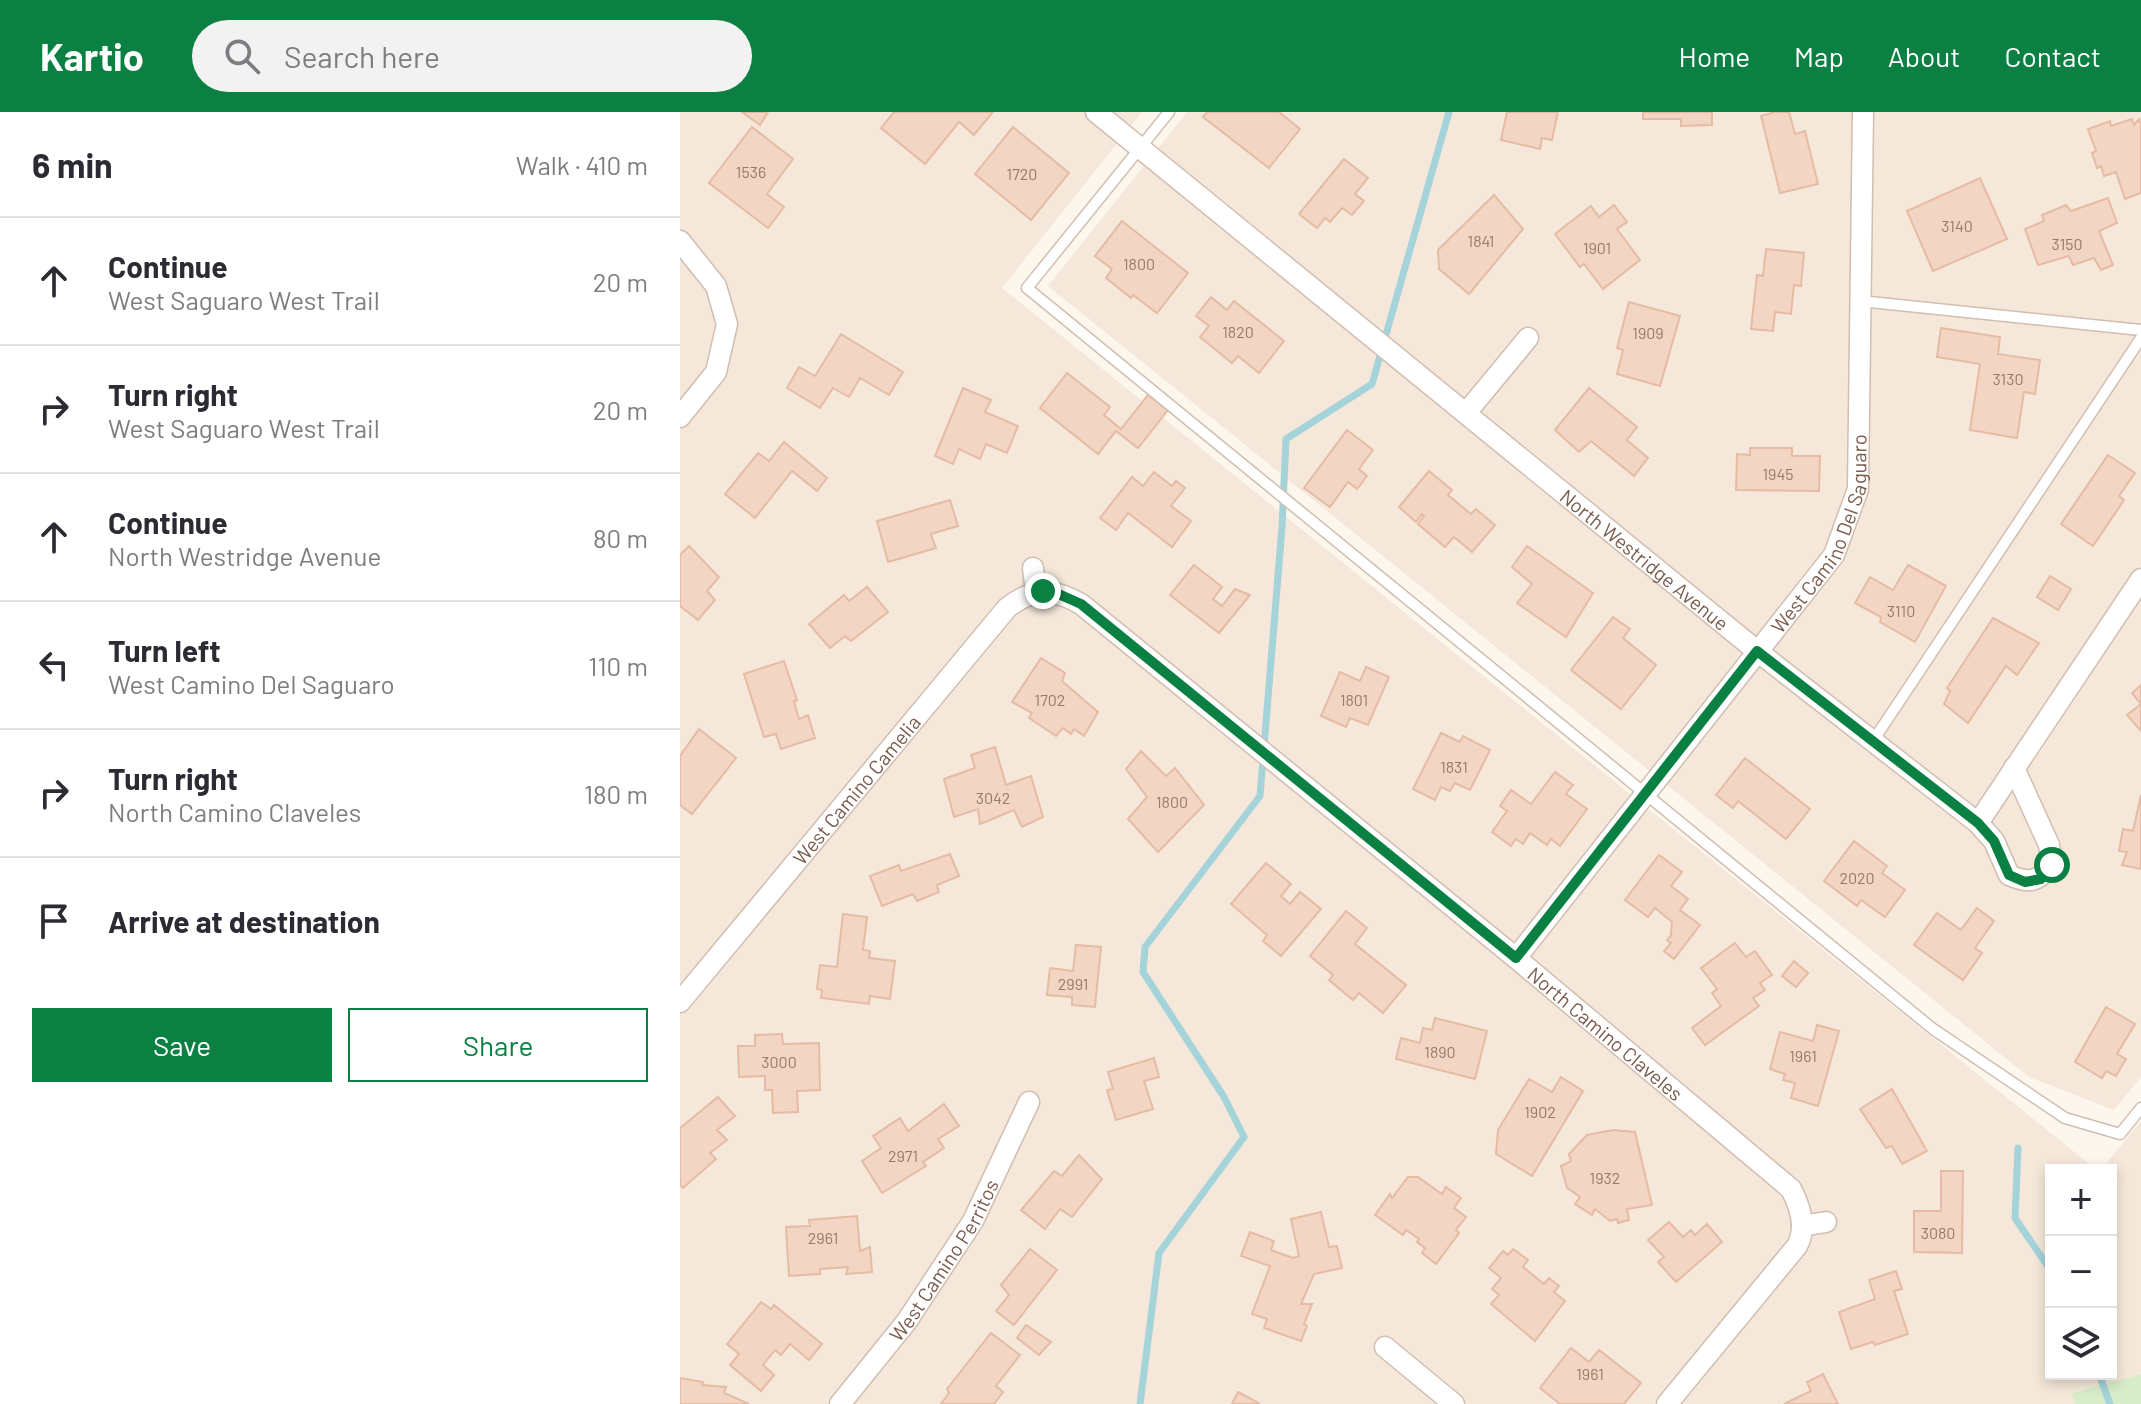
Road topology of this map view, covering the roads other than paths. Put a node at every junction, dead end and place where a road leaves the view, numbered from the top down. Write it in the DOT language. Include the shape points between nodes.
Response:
graph roads {
  1 [pos="1096,112"];
  2 [pos="1169,112"];
  3 [pos="1863,112"];
  4 [pos="1140,148"];
  5 [pos="680,241"];
  6 [pos="1860,301"];
  7 [pos="2141,330"];
  8 [pos="1528,338"];
  9 [pos="2141,338"];
  10 [pos="1466,413"];
  11 [pos="680,417"];
  12 [pos="1033,568"];
  13 [pos="2141,579"];
  14 [pos="1040,591"];
  15 [pos="1757,651"];
  16 [pos="1873,741"];
  17 [pos="2014,768"];
  18 [pos="1645,793"];
  19 [pos="1978,823"];
  20 [pos="1516,958"];
  21 [pos="680,1002"];
  22 [pos="1029,1102"];
  23 [pos="2141,1108"];
  24 [pos="1826,1222"];
  25 [pos="1802,1227"];
  26 [pos="1385,1347"];
  27 [pos="840,1404"];
  28 [pos="1454,1404"];
  29 [pos="1667,1404"];
  1 -- 4 [label="street, North Westridge Avenue"];
  2 -- 4 [label="lane"];
  3 -- 6 [label="street, West Camino Del Saguaro"];
  4 -- 10 [label="street, North Westridge Avenue"];
  4 -- 18 [label="lane" via="1027,288"];
  5 -- 11 [label="street" via="716,286 727,324 716,372"];
  6 -- 7 [label="lane"];
  6 -- 15 [label="street, West Camino Del Saguaro" via="1858,489 1834,555"];
  8 -- 10 [label="street"];
  9 -- 16 [label="lane"];
  10 -- 15 [label="street, North Westridge Avenue"];
  12 -- 14 [label="street"];
  13 -- 17 [label="street"];
  14 -- 20 [label="street, North Camino Claveles" via="1081,604"];
  14 -- 21 [label="street, West Camino Camelia" via="1007,608"];
  15 -- 16 [label="street, North Westridge Avenue"];
  15 -- 18 [label="street, West Camino Del Saguaro"];
  16 -- 19 [label="street, North Westridge Avenue"];
  17 -- 19 [label="street"];
  17 -- 19 [label="street, North Westridge Avenue" via="2049,845 2052,865 2041,879 2025,882 2009,875 1994,841"];
  18 -- 20 [label="street, West Camino Del Saguaro"];
  18 -- 23 [label="lane" via="1933,1029 2065,1118 2120,1134"];
  20 -- 25 [label="street, North Camino Claveles" via="1783,1180 1798,1204"];
  22 -- 27 [label="street, West Camino Perritos" via="973,1221 907,1321"];
  24 -- 25 [label="street"];
  25 -- 29 [label="street" via="1793,1253"];
  26 -- 28 [label="street"];
}
